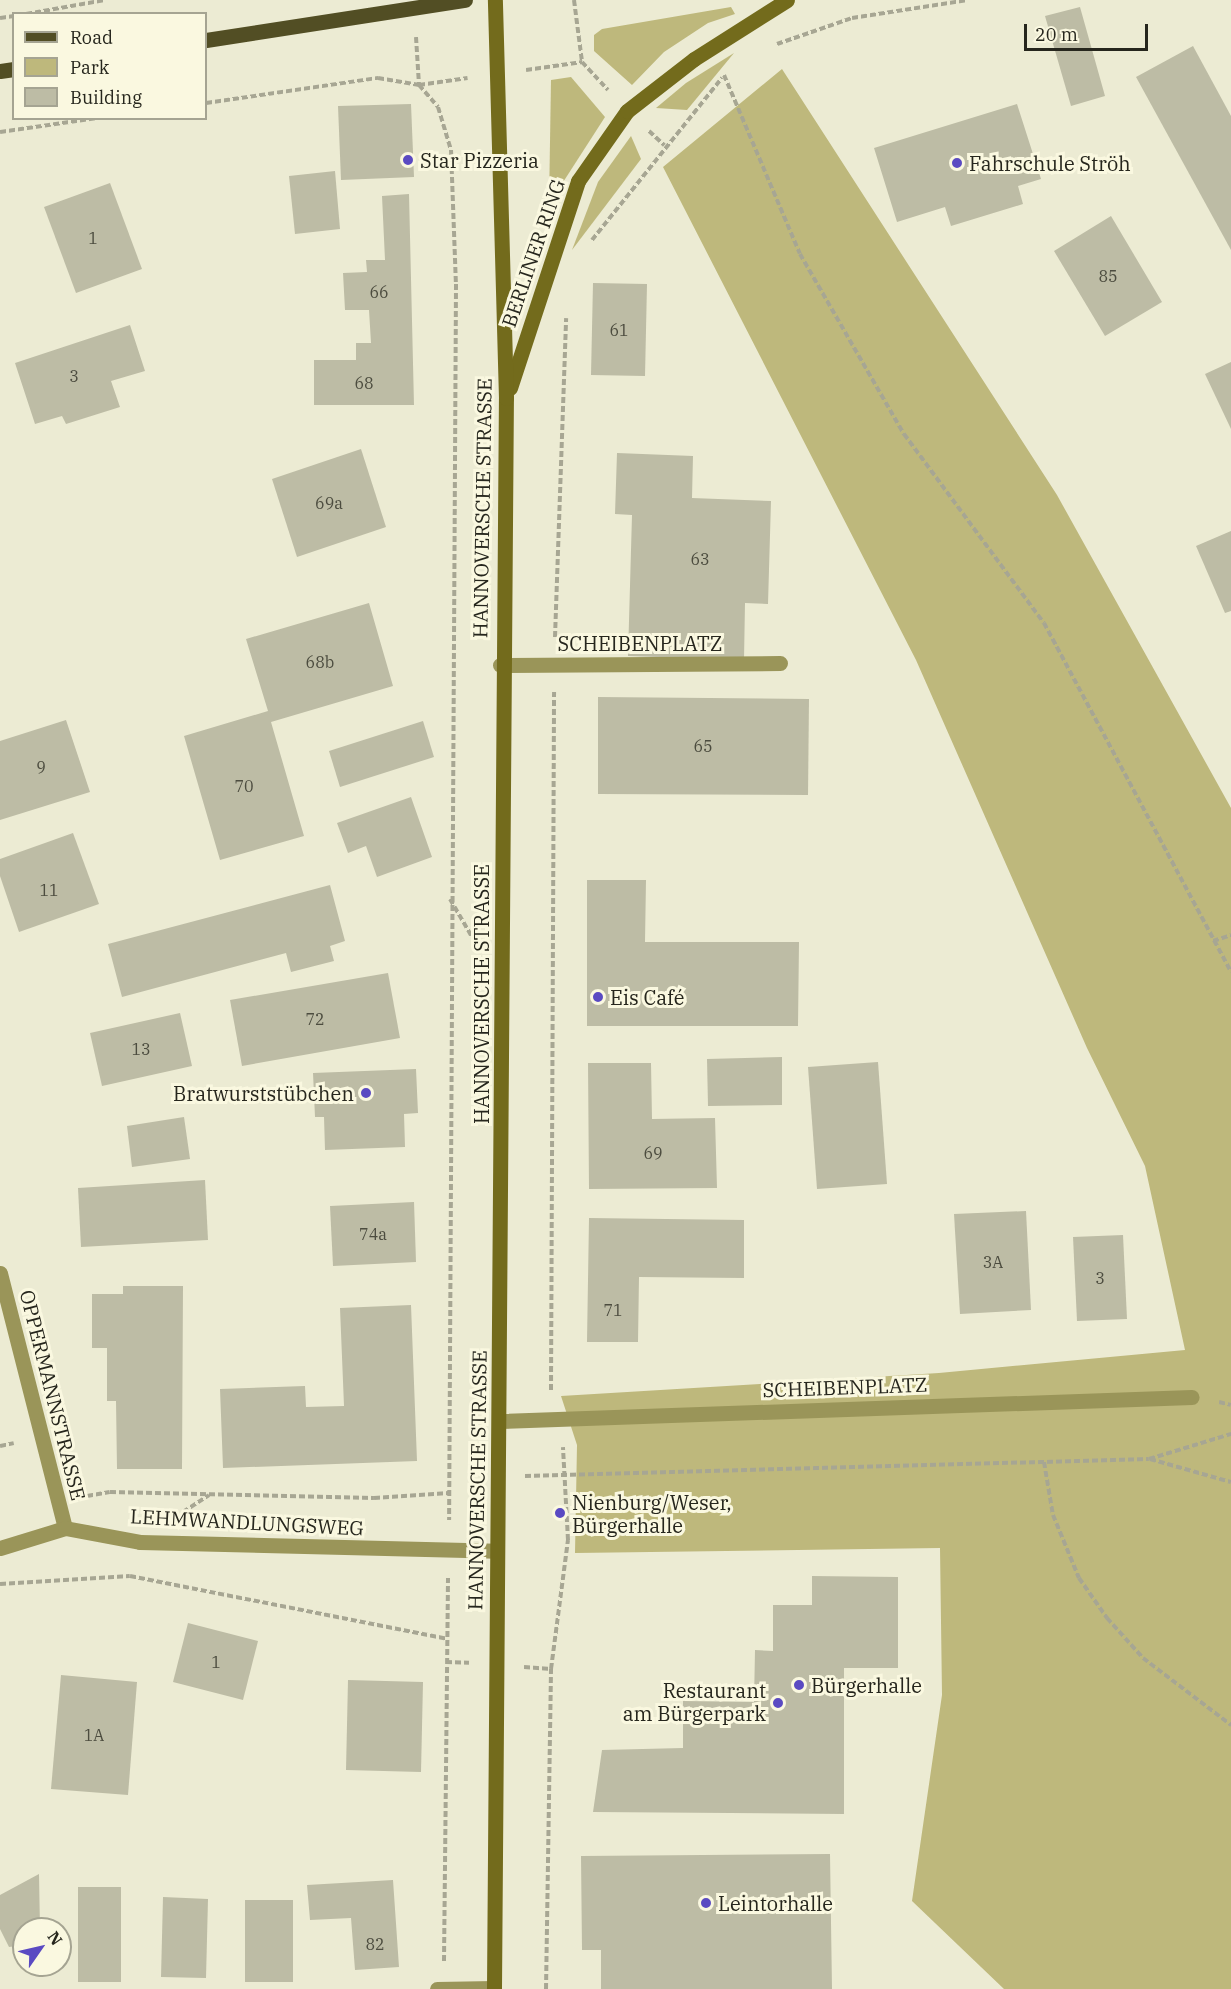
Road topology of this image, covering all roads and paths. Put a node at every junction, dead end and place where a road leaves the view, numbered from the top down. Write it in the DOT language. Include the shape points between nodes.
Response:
graph roads {
  1 [pos="105,0"];
  2 [pos="465,0"];
  3 [pos="495,0"];
  4 [pos="574,0"];
  5 [pos="787,0"];
  6 [pos="968,0"];
  7 [pos="415,8"];
  8 [pos="37,12"];
  9 [pos="207,40"];
  10 [pos="771,46"];
  11 [pos="582,62"];
  12 [pos="733,69"];
  13 [pos="724,75"];
  14 [pos="440,83"];
  15 [pos="419,85"];
  16 [pos="207,103"];
  17 [pos="83,120"];
  18 [pos="0,132"];
  19 [pos="587,251"];
  20 [pos="566,314"];
  21 [pos="506,398"];
  22 [pos="780,663"];
  23 [pos="555,664"];
  24 [pos="500,665"];
  25 [pos="1231,935"];
  26 [pos="1213,941"];
  27 [pos="1231,972"];
  28 [pos="0,1273"];
  29 [pos="1192,1396"];
  30 [pos="557,1418"];
  31 [pos="499,1421"];
  32 [pos="1231,1434"];
  33 [pos="1149,1459"];
  34 [pos="1044,1462"];
  35 [pos="497,1476"];
  36 [pos="568,1476"];
  37 [pos="1231,1482"];
  38 [pos="449,1493"];
  39 [pos="58,1502"];
  40 [pos="65,1528"];
  41 [pos="0,1548"];
  42 [pos="449,1551"];
  43 [pos="496,1551"];
  44 [pos="0,1584"];
  45 [pos="447,1639"];
  46 [pos="1231,1725"];
  47 [pos="494,1988"];
  48 [pos="437,1989"];
  49 [pos="444,1989"];
  50 [pos="546,1989"];
  1 -- 8 [label="path"];
  2 -- 7 [label="main road"];
  3 -- 21 [label="street, HANNOVERSCHE STRASSE"];
  4 -- 11 [label="path"];
  5 -- 21 [label="street, BERLINER RING" via="694,59 621,120 578,181"];
  6 -- 10 [label="path" via="852,18"];
  7 -- 9 [label="main road"];
  7 -- 15 [label="path"];
  12 -- 13 [label="path"];
  13 -- 19 [label="path"];
  13 -- 26 [label="path" via="800,254 904,434 1044,623"];
  14 -- 15 [label="path"];
  15 -- 16 [label="path" via="378,78"];
  15 -- 38 [label="path" via="438,107 451,150 456,285"];
  17 -- 18 [label="path"];
  20 -- 23 [label="path" via="557,473"];
  21 -- 24 [label="street, HANNOVERSCHE STRASSE"];
  22 -- 23 [label="street, SCHEIBENPLATZ"];
  23 -- 24 [label="street, SCHEIBENPLATZ"];
  23 -- 30 [label="path" via="551,1401"];
  24 -- 31 [label="street, HANNOVERSCHE STRASSE"];
  25 -- 26 [label="path"];
  26 -- 27 [label="path"];
  28 -- 39 [label="street, OPPERMANNSTRASSE"];
  29 -- 30 [label="street, SCHEIBENPLATZ"];
  30 -- 31 [label="street, SCHEIBENPLATZ"];
  30 -- 36 [label="path"];
  31 -- 35 [label="street, HANNOVERSCHE STRASSE"];
  32 -- 33 [label="path"];
  33 -- 34 [label="path"];
  33 -- 37 [label="path"];
  34 -- 36 [label="path"];
  34 -- 46 [label="path" via="1053,1515 1079,1578 1107,1618 1143,1658"];
  35 -- 36 [label="path"];
  35 -- 43 [label="street, HANNOVERSCHE STRASSE"];
  36 -- 50 [label="path" via="568,1540 550,1669"];
  38 -- 39 [label="path" via="374,1498 111,1492"];
  38 -- 42 [label="path"];
  39 -- 40 [label="street, OPPERMANNSTRASSE"];
  40 -- 41 [label="street, LEHMWANDLUNGSWEG"];
  40 -- 42 [label="street, LEHMWANDLUNGSWEG" via="140,1542"];
  42 -- 43 [label="street, LEHMWANDLUNGSWEG"];
  42 -- 45 [label="path"];
  43 -- 47 [label="street, HANNOVERSCHE STRASSE"];
  44 -- 45 [label="path" via="130,1576"];
  45 -- 49 [label="path"];
  47 -- 49 [label="street"];
  48 -- 49 [label="street"];
}
